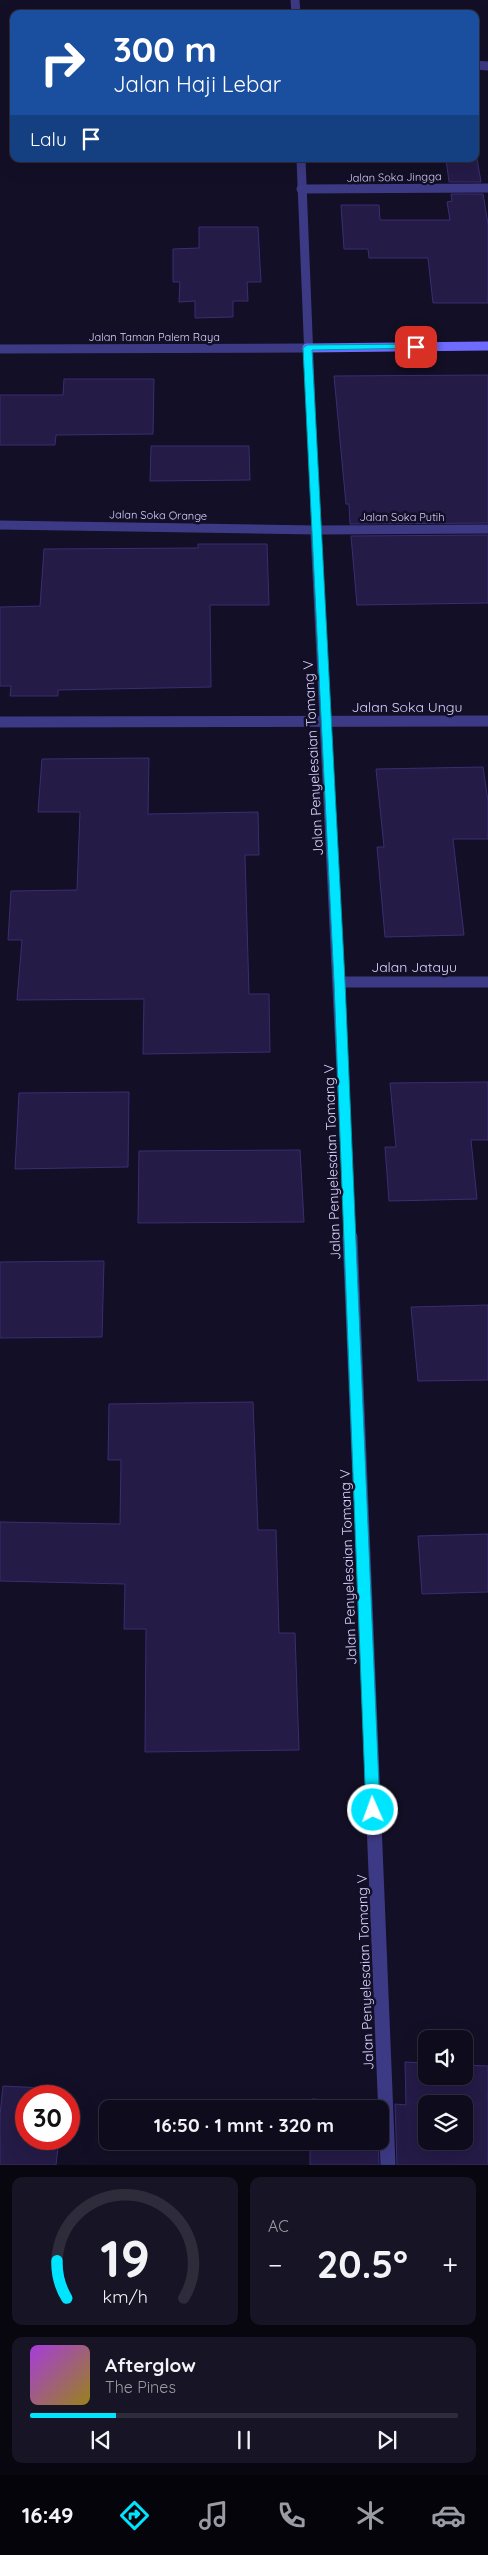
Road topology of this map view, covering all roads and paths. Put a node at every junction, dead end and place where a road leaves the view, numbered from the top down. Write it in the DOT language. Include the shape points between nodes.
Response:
graph roads {
  1 [pos="301,162"];
  2 [pos="488,188"];
  3 [pos="301,189"];
  4 [pos="488,346"];
  5 [pos="307,348"];
  6 [pos="0,349"];
  7 [pos="0,525"];
  8 [pos="488,529"];
  9 [pos="316,530"];
  10 [pos="488,721"];
  11 [pos="0,722"];
  12 [pos="326,722"];
  13 [pos="339,982"];
  14 [pos="488,982"];
  15 [pos="388,2165"];
  1 -- 3 [label="street, Jalan Penyelesaian Tomang V"];
  2 -- 3 [label="street, Jalan Soka Jingga"];
  3 -- 5 [label="street, Jalan Penyelesaian Tomang V"];
  4 -- 5 [label="street"];
  5 -- 6 [label="street, Jalan Taman Palem Raya"];
  5 -- 9 [label="street, Jalan Penyelesaian Tomang V"];
  7 -- 9 [label="street, Jalan Soka Orange"];
  8 -- 9 [label="street, Jalan Soka Putih"];
  9 -- 12 [label="street, Jalan Penyelesaian Tomang V"];
  10 -- 12 [label="street, Jalan Soka Ungu"];
  11 -- 12 [label="street, Jalan Soka Ungu"];
  12 -- 13 [label="street, Jalan Penyelesaian Tomang V"];
  13 -- 14 [label="street, Jalan Jatayu"];
  13 -- 15 [label="street, Jalan Penyelesaian Tomang V"];
}
